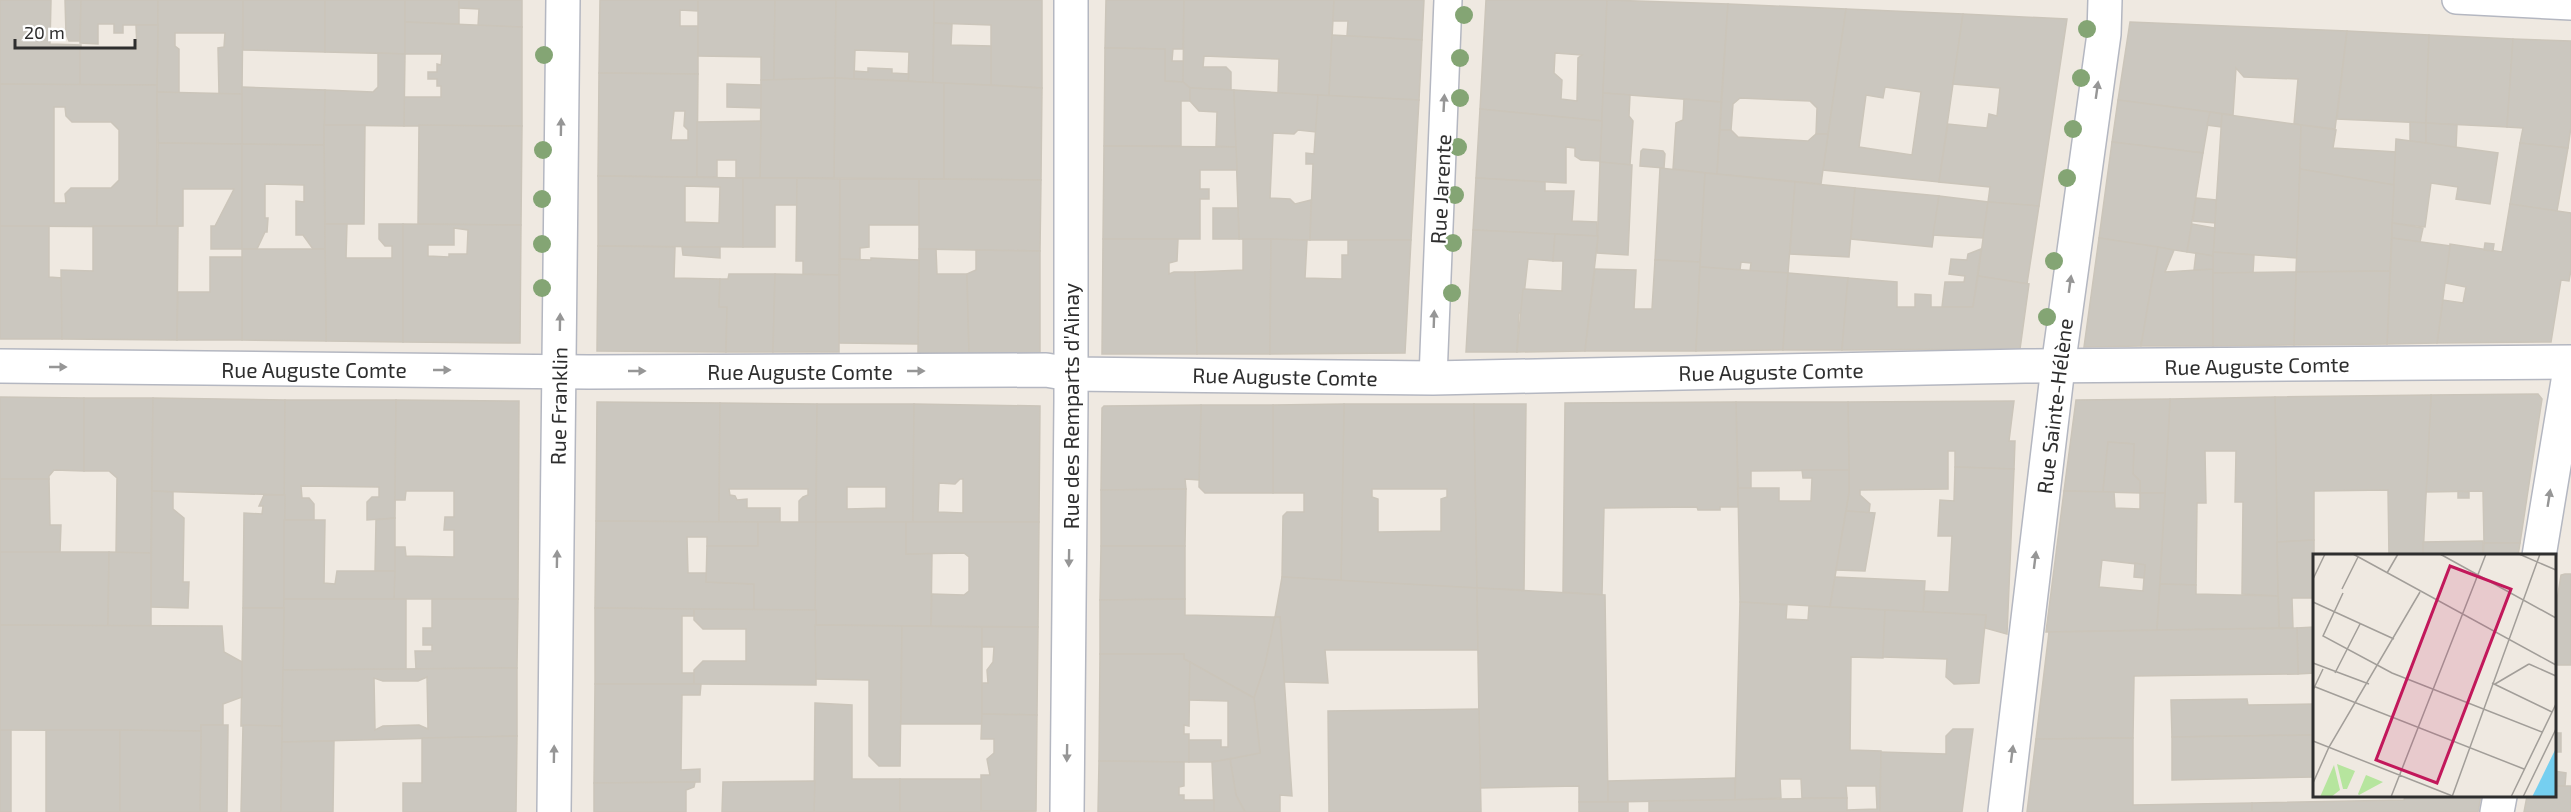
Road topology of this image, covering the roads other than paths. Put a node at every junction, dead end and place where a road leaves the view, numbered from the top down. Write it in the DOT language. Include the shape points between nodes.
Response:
graph roads {
  1 [pos="563,0"];
  2 [pos="1071,0"];
  3 [pos="1448,0"];
  4 [pos="2105,0"];
  5 [pos="2456,0"];
  6 [pos="2571,6"];
  7 [pos="2571,363"];
  8 [pos="0,366"];
  9 [pos="2058,367"];
  10 [pos="559,371"];
  11 [pos="1070,374"];
  12 [pos="1432,378"];
  13 [pos="2539,554"];
  14 [pos="2500,797"];
  15 [pos="554,812"];
  16 [pos="1067,812"];
  17 [pos="2005,812"];
  18 [pos="2497,812"];
  10 -- 1 [label="street, Rue Franklin, one-way"];
  2 -- 11 [label="street, Rue des Remparts d'Ainay"];
  12 -- 3 [label="street, Rue Jarente, one-way"];
  9 -- 4 [label="street, Rue Sainte-Hélène, one-way" via="2104,34"];
  5 -- 6 [label="street"];
  7 -- 9 [label="street, Rue Auguste Comte"];
  13 -- 7 [label="street, one-way"];
  8 -- 10 [label="street, Rue Auguste Comte, one-way"];
  9 -- 12 [label="street, Rue Auguste Comte"];
  17 -- 9 [label="street, Rue Sainte-Hélène, one-way"];
  10 -- 11 [label="street, Rue Auguste Comte, one-way" via="1046,370"];
  15 -- 10 [label="street, Rue Franklin, one-way"];
  11 -- 12 [label="street, Rue Auguste Comte"];
  11 -- 16 [label="street, Rue des Remparts d'Ainay, one-way"];
  14 -- 18 [label="street"];
}
